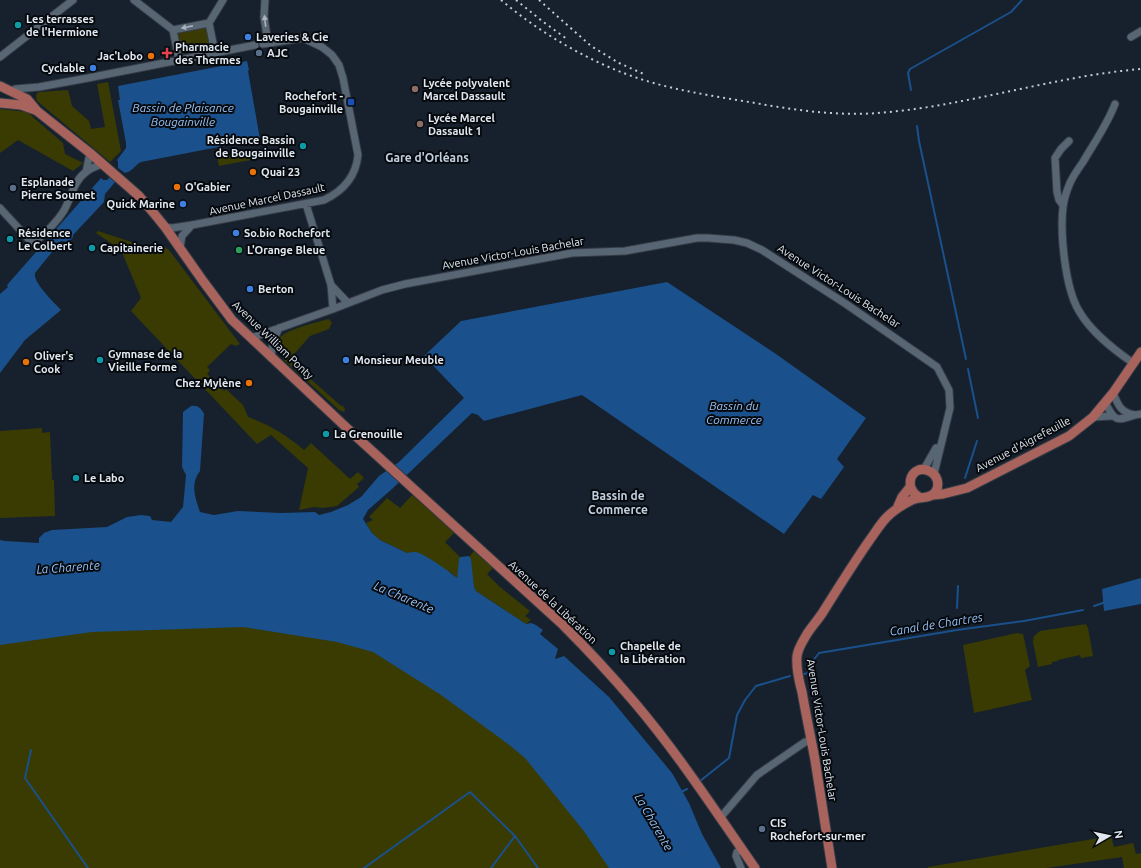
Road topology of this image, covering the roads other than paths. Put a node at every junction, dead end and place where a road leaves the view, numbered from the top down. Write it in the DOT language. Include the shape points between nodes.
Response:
graph roads {
  1 [pos="73,0"];
  2 [pos="134,0"];
  3 [pos="223,0"];
  4 [pos="266,0"];
  5 [pos="209,23"];
  6 [pos="173,30"];
  7 [pos="1141,31"];
  8 [pos="1131,37"];
  9 [pos="255,45"];
  10 [pos="215,53"];
  11 [pos="0,57"];
  12 [pos="179,60"];
  13 [pos="0,86"];
  14 [pos="40,87"];
  15 [pos="13,92"];
  16 [pos="27,99"];
  17 [pos="0,102"];
  18 [pos="1115,104"];
  19 [pos="37,111"];
  20 [pos="1070,141"];
  21 [pos="90,153"];
  22 [pos="104,165"];
  23 [pos="86,172"];
  24 [pos="306,204"];
  25 [pos="1063,205"];
  26 [pos="0,208"];
  27 [pos="192,225"];
  28 [pos="168,228"];
  29 [pos="178,238"];
  30 [pos="331,285"];
  31 [pos="348,303"];
  32 [pos="333,309"];
  33 [pos="279,328"];
  34 [pos="251,338"];
  35 [pos="1141,352"];
  36 [pos="271,358"];
  37 [pos="1133,362"];
  38 [pos="1113,393"];
  39 [pos="1105,402"];
  40 [pos="1138,415"];
  41 [pos="949,416"];
  42 [pos="1112,416"];
  43 [pos="1093,417"];
  44 [pos="924,469"];
  45 [pos="936,478"];
  46 [pos="406,482"];
  47 [pos="910,487"];
  48 [pos="960,490"];
  49 [pos="933,495"];
  50 [pos="919,497"];
  51 [pos="898,506"];
  52 [pos="811,740"];
  53 [pos="720,818"];
  54 [pos="742,849"];
  55 [pos="741,868"];
  56 [pos="755,868"];
  57 [pos="832,868"];
  1 -- 11 [label="street"];
  2 -- 6 [label="street"];
  3 -- 5 [label="street"];
  24 -- 4 [label="street, Avenue Marcel Dassault, one-way" via="335,195 343,188 357,165 358,155 343,78 339,65 332,55 313,42 302,38 265,43"];
  5 -- 6 [label="street, one-way"];
  5 -- 10 [label="street"];
  6 -- 12 [label="street"];
  7 -- 8 [label="street"];
  9 -- 10 [label="street"];
  10 -- 12 [label="street"];
  12 -- 14 [label="street"];
  13 -- 15 [label="main road"];
  14 -- 15 [label="street"];
  14 -- 16 [label="street" via="32,91"];
  15 -- 16 [label="main road"];
  16 -- 17 [label="street"];
  16 -- 19 [label="main road"];
  17 -- 19 [label="main road" via="21,105"];
  18 -- 25 [label="street" via="1110,118 1070,182"];
  19 -- 21 [label="main road"];
  20 -- 25 [label="street" via="1058,153 1055,161 1057,192"];
  21 -- 22 [label="main road"];
  21 -- 23 [label="street"];
  22 -- 23 [label="street"];
  22 -- 28 [label="main road, Avenue William Ponty"];
  23 -- 26 [label="street" via="76,184 64,211 54,225 33,244"];
  24 -- 27 [label="street, Avenue Marcel Dassault"];
  24 -- 30 [label="street"];
  25 -- 37 [label="street" via="1063,241 1070,289 1076,306 1089,326"];
  27 -- 28 [label="street, Avenue Marcel Dassault"];
  27 -- 29 [label="street"];
  28 -- 29 [label="main road, Avenue William Ponty"];
  29 -- 34 [label="main road, Avenue William Ponty" via="180,248 207,287 232,320"];
  30 -- 31 [label="street"];
  30 -- 32 [label="street"];
  31 -- 32 [label="street, Avenue Victor-Louis Bachelar"];
  31 -- 41 [label="street, Avenue Victor-Louis Bachelar" via="405,284 572,253 625,251 697,238 734,240 762,250 932,362 942,374 949,390"];
  32 -- 33 [label="street, Avenue Victor-Louis Bachelar"];
  33 -- 34 [label="street, Avenue Victor-Louis Bachelar"];
  33 -- 36 [label="street" via="273,341"];
  34 -- 36 [label="main road, Avenue William Ponty"];
  35 -- 37 [label="main road, Avenue d'Aigrefeuille"];
  36 -- 46 [label="main road, Avenue William Ponty"];
  37 -- 38 [label="main road, Avenue d'Aigrefeuille"];
  38 -- 39 [label="main road, Avenue d'Aigrefeuille"];
  38 -- 40 [label="street" via="1123,411"];
  39 -- 42 [label="street"];
  39 -- 43 [label="main road, Avenue d'Aigrefeuille"];
  40 -- 42 [label="street" via="1125,419"];
  41 -- 44 [label="street, Avenue Victor-Louis Bachelar" via="933,455"];
  41 -- 45 [label="street, Avenue Victor-Louis Bachelar" via="938,456"];
  42 -- 43 [label="street"];
  43 -- 48 [label="main road, Avenue d'Aigrefeuille" via="1069,436"];
  44 -- 45 [label="main road"];
  44 -- 47 [label="main road" via="912,476"];
  45 -- 48 [label="main road"];
  45 -- 49 [label="main road" via="938,487"];
  46 -- 53 [label="main road, Avenue de la Libération" via="563,625 612,676 659,733"];
  47 -- 50 [label="main road"];
  47 -- 51 [label="main road, Avenue Victor-Louis Bachelar"];
  48 -- 49 [label="main road, Avenue d'Aigrefeuille"];
  49 -- 50 [label="main road"];
  50 -- 51 [label="main road, Avenue Victor-Louis Bachelar"];
  51 -- 52 [label="main road, Avenue Victor-Louis Bachelar" via="886,518 847,572 799,650 797,667"];
  52 -- 53 [label="street" via="757,775"];
  52 -- 57 [label="main road, Avenue Victor-Louis Bachelar"];
  53 -- 54 [label="main road, Avenue de la Libération"];
  54 -- 55 [label="street" via="736,856"];
  54 -- 56 [label="main road, Avenue de la Libération"];
}
